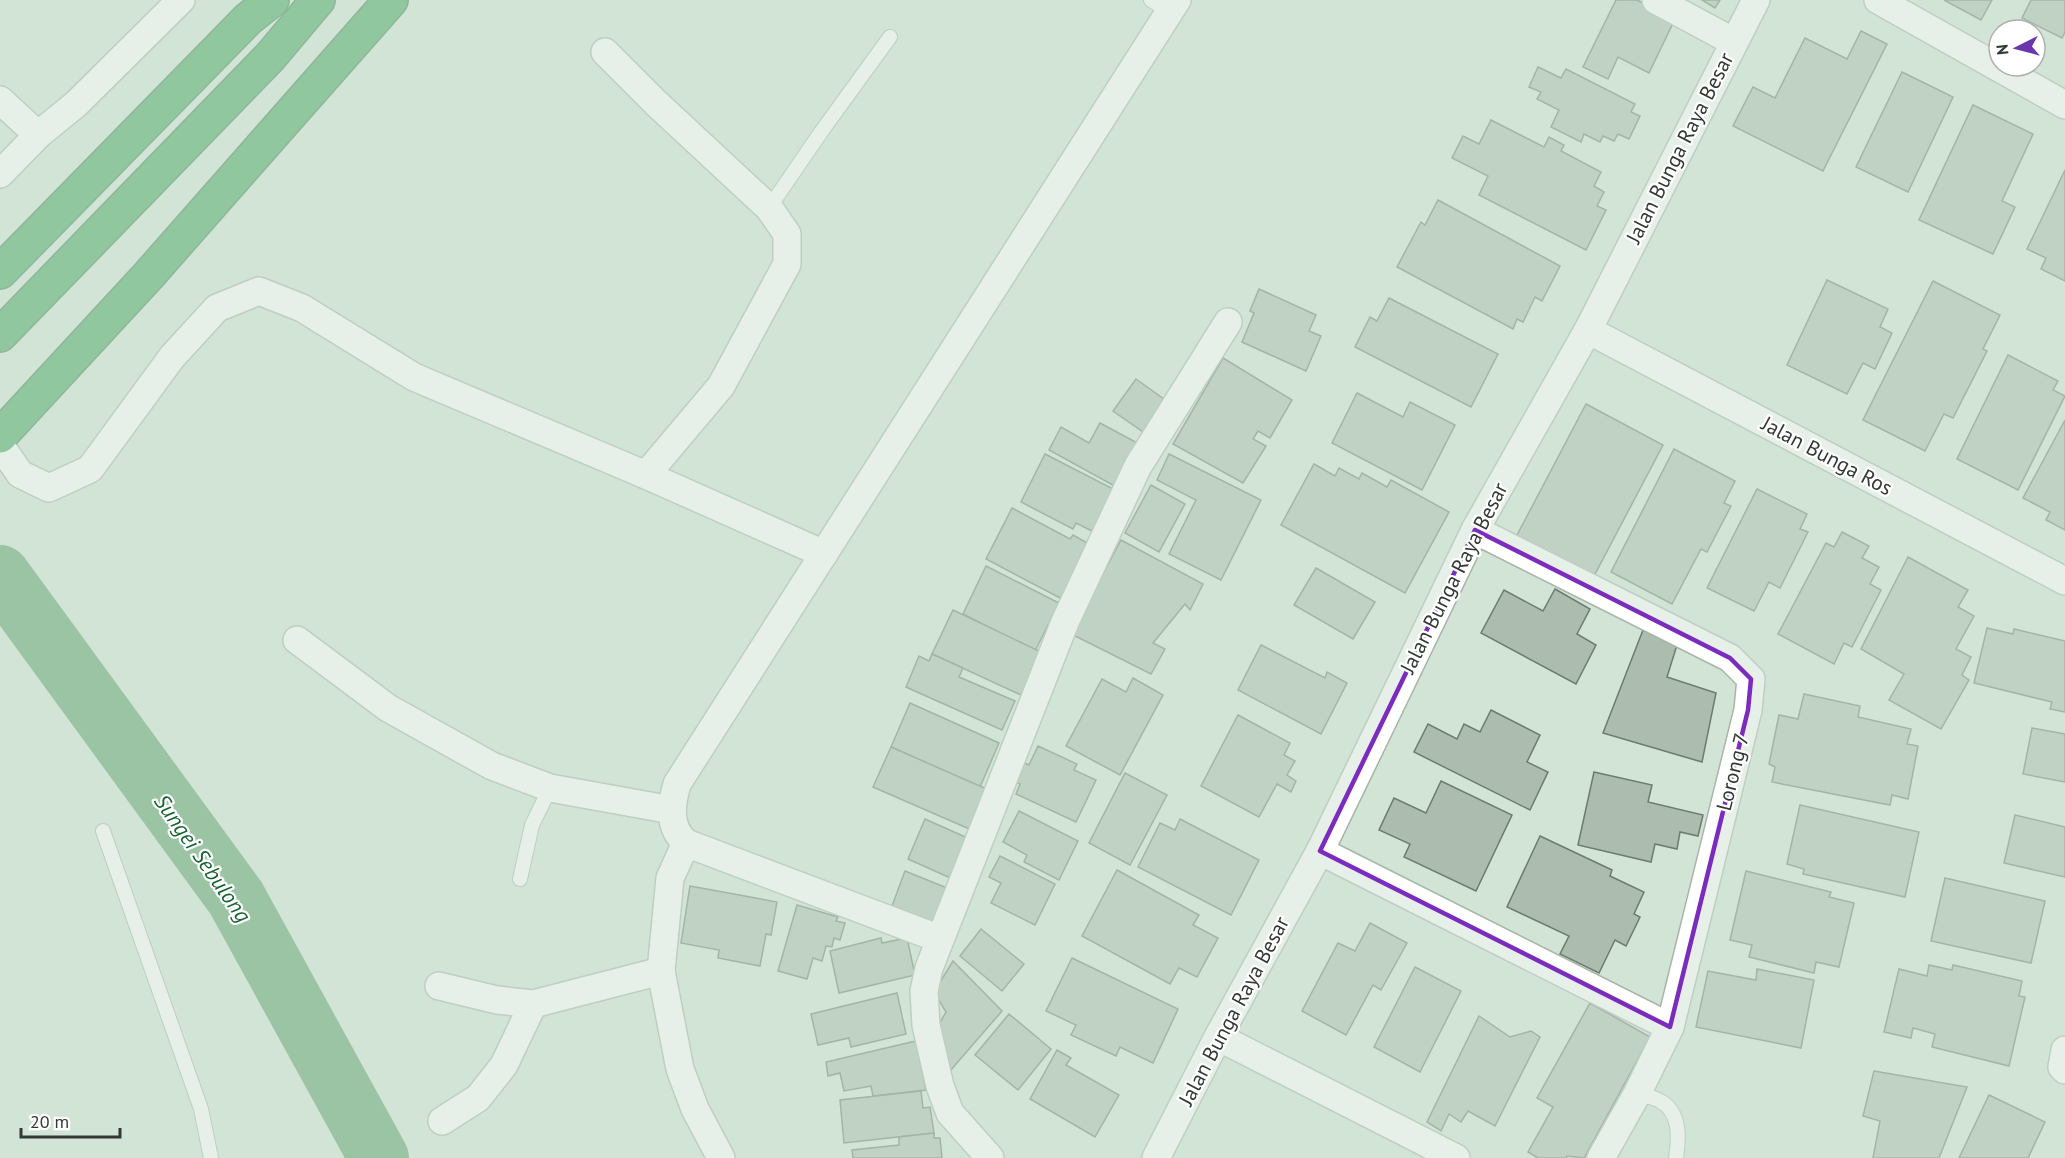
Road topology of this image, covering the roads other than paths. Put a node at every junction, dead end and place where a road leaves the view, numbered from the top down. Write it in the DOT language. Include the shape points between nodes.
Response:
graph roads {
  1 [pos="181,0"];
  2 [pos="272,0"];
  3 [pos="318,0"];
  4 [pos="391,0"];
  5 [pos="1656,0"];
  6 [pos="1756,0"];
  7 [pos="1878,0"];
  8 [pos="1166,4"];
  9 [pos="890,38"];
  10 [pos="1734,42"];
  11 [pos="604,52"];
  12 [pos="0,100"];
  13 [pos="2065,105"];
  14 [pos="38,135"];
  15 [pos="0,174"];
  16 [pos="769,208"];
  17 [pos="1,271"];
  18 [pos="1227,322"];
  19 [pos="1588,330"];
  20 [pos="0,335"];
  21 [pos="0,436"];
  22 [pos="0,445"];
  23 [pos="646,475"];
  24 [pos="1475,530"];
  25 [pos="824,554"];
  26 [pos="2065,581"];
  27 [pos="297,640"];
  28 [pos="550,788"];
  29 [pos="672,810"];
  30 [pos="103,831"];
  31 [pos="686,843"];
  32 [pos="1320,851"];
  33 [pos="520,879"];
  34 [pos="940,939"];
  35 [pos="661,971"];
  36 [pos="439,986"];
  37 [pos="533,1004"];
  38 [pos="1670,1027"];
  39 [pos="1218,1037"];
  40 [pos="2065,1050"];
  41 [pos="2065,1070"];
  42 [pos="1637,1094"];
  43 [pos="442,1121"];
  44 [pos="211,1158"];
  45 [pos="721,1158"];
  46 [pos="990,1158"];
  47 [pos="1156,1158"];
  48 [pos="1456,1158"];
  49 [pos="1601,1158"];
  50 [pos="1676,1158"];
  1 -- 14 [label="street" via="76,104"];
  2 -- 17 [label="highway" via="248,19"];
  3 -- 20 [label="highway" via="270,57"];
  4 -- 21 [label="highway" via="148,276"];
  5 -- 10 [label="street"];
  6 -- 10 [label="street, Jalan Bunga Raya Besar"];
  7 -- 13 [label="street"];
  8 -- 25 [label="street"];
  9 -- 16 [label="lane"];
  10 -- 19 [label="street, Jalan Bunga Raya Besar"];
  11 -- 16 [label="street"];
  12 -- 14 [label="street"];
  14 -- 15 [label="street"];
  16 -- 23 [label="street" via="787,234 787,264 721,386"];
  18 -- 34 [label="street" via="1138,466 1070,612"];
  19 -- 24 [label="street, Jalan Bunga Raya Besar"];
  19 -- 26 [label="street, Jalan Bunga Ros"];
  22 -- 23 [label="street" via="20,474 49,488 90,469 172,357 217,308 259,291 302,308 414,377"];
  23 -- 25 [label="street"];
  24 -- 32 [label="street, Jalan Bunga Raya Besar"];
  24 -- 38 [label="street, Lorong 7" via="1730,658 1750,679 1748,710"];
  25 -- 29 [label="street" via="677,784"];
  27 -- 28 [label="street" via="388,708 492,766"];
  28 -- 29 [label="street"];
  28 -- 33 [label="lane" via="532,825"];
  29 -- 31 [label="street" via="675,828"];
  30 -- 44 [label="lane" via="201,1109"];
  31 -- 34 [label="street"];
  31 -- 35 [label="street" via="670,879"];
  32 -- 38 [label="street"];
  32 -- 39 [label="street, Jalan Bunga Raya Besar"];
  34 -- 46 [label="street" via="924,991 933,1057 950,1113"];
  35 -- 37 [label="street"];
  35 -- 45 [label="street" via="680,1069 695,1109"];
  36 -- 37 [label="street"];
  37 -- 43 [label="street" via="504,1065 478,1098"];
  38 -- 42 [label="street, Lorong 7"];
  39 -- 47 [label="street, Jalan Bunga Raya Besar"];
  39 -- 48 [label="street"];
  40 -- 41 [label="street"];
  42 -- 49 [label="street, Lorong 7"];
  42 -- 50 [label="lane" via="1661,1101 1673,1113 1679,1138"];
}
